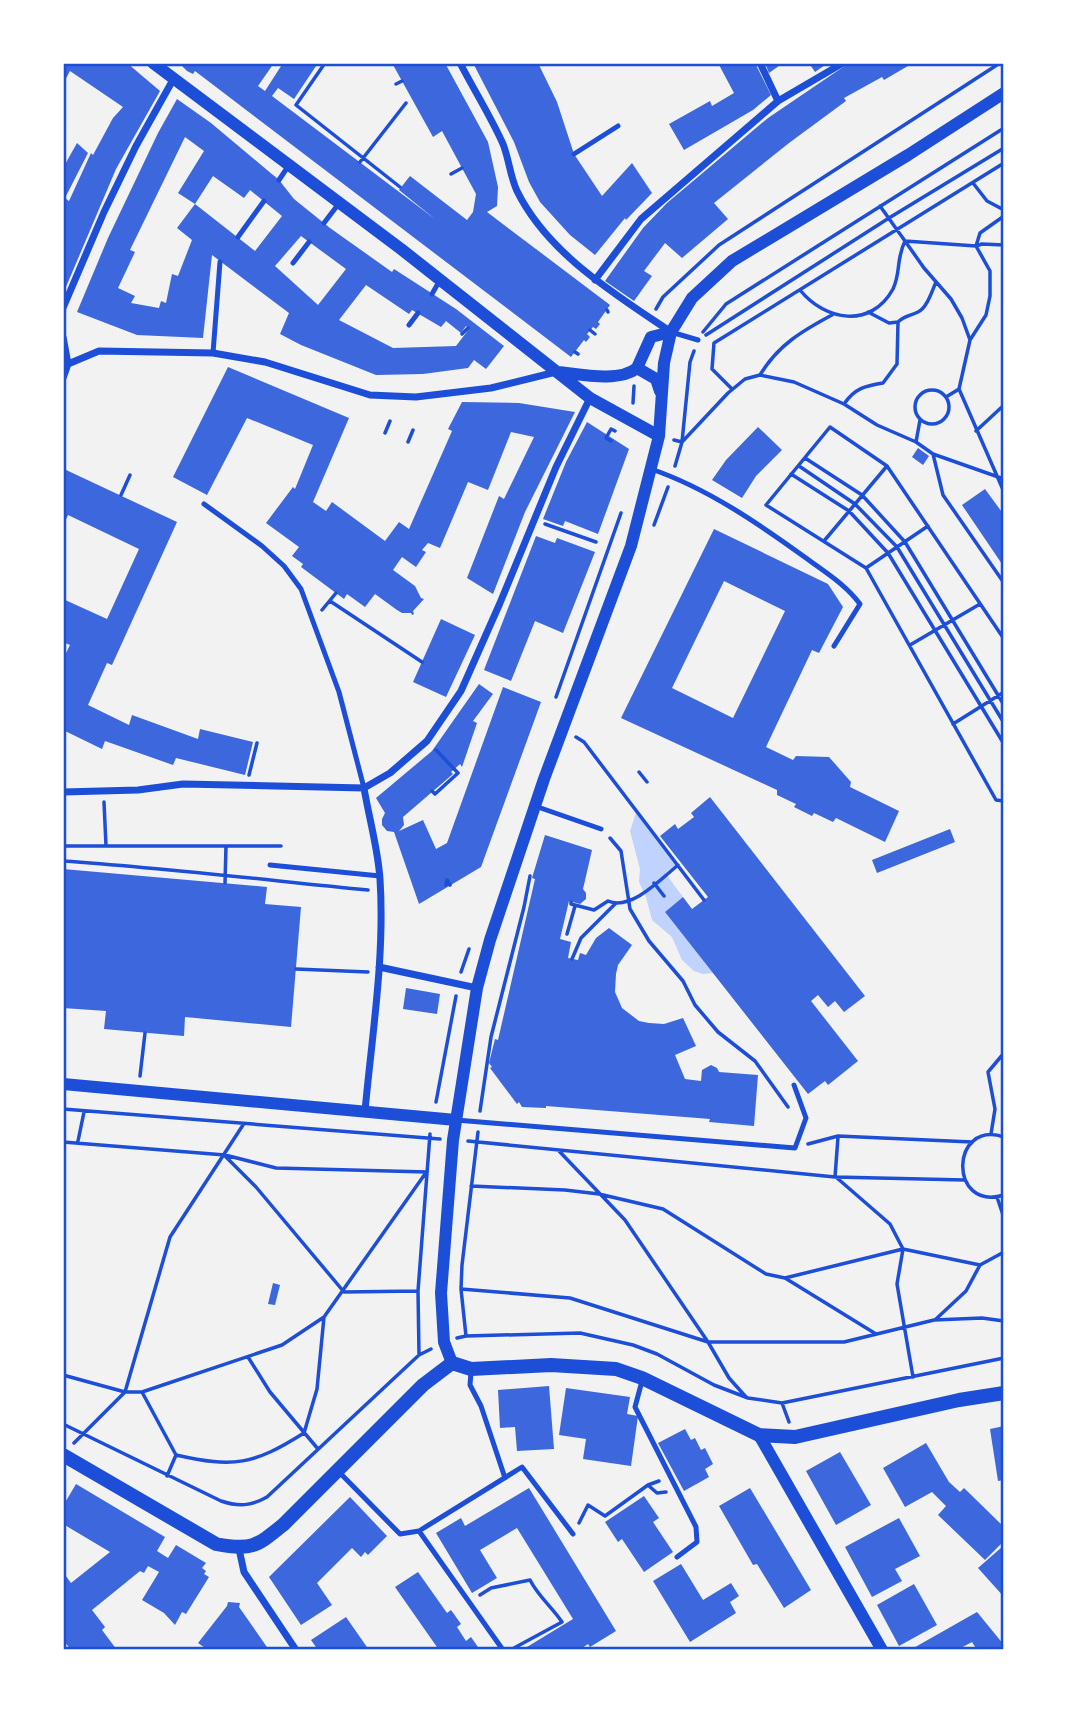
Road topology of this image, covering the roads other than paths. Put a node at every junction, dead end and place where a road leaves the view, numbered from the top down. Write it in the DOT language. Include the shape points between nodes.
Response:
graph roads {
  1 [pos="153,63"];
  2 [pos="460,63"];
  3 [pos="760,63"];
  4 [pos="843,63"];
  5 [pos="173,78"];
  6 [pos="1004,93"];
  7 [pos="778,101"];
  8 [pos="618,126"];
  9 [pos="574,154"];
  10 [pos="290,164"];
  11 [pos="279,180"];
  12 [pos="264,201"];
  13 [pos="340,202"];
  14 [pos="324,223"];
  15 [pos="238,237"];
  16 [pos="309,242"];
  17 [pos="220,262"];
  18 [pos="293,263"];
  19 [pos="440,279"];
  20 [pos="595,280"];
  21 [pos="432,294"];
  22 [pos="63,308"];
  23 [pos="418,313"];
  24 [pos="409,325"];
  25 [pos="671,332"];
  26 [pos="63,337"];
  27 [pos="698,340"];
  28 [pos="213,352"];
  29 [pos="66,363"];
  30 [pos="635,370"];
  31 [pos="556,371"];
  32 [pos="63,378"];
  33 [pos="662,394"];
  34 [pos="590,398"];
  35 [pos="659,436"];
  36 [pos="651,469"];
  37 [pos="204,504"];
  38 [pos="834,646"];
  39 [pos="364,788"];
  40 [pos="63,792"];
  41 [pos="535,806"];
  42 [pos="601,829"];
  43 [pos="270,865"];
  44 [pos="380,876"];
  45 [pos="379,967"];
  46 [pos="477,988"];
  47 [pos="63,1084"];
  48 [pos="794,1085"];
  49 [pos="365,1111"];
  50 [pos="456,1120"];
  51 [pos="452,1363"];
  52 [pos="471,1369"];
  53 [pos="642,1378"];
  54 [pos="1004,1393"];
  55 [pos="759,1435"];
  56 [pos="63,1455"];
  57 [pos="337,1470"];
  58 [pos="505,1478"];
  59 [pos="419,1531"];
  60 [pos="573,1534"];
  61 [pos="239,1549"];
  62 [pos="677,1557"];
  63 [pos="296,1650"];
  64 [pos="503,1650"];
  65 [pos="882,1650"];
  1 -- 5 [label="street"];
  2 -- 20 [label="street" via="503,145 517,191 548,234"];
  3 -- 7 [label="street"];
  4 -- 7 [label="street"];
  5 -- 10 [label="street"];
  5 -- 22 [label="street" via="104,212"];
  6 -- 25 [label="street" via="732,261 692,299"];
  7 -- 20 [label="street" via="642,219"];
  8 -- 9 [label="lane"];
  10 -- 11 [label="lane"];
  10 -- 13 [label="street"];
  12 -- 15 [label="lane"];
  13 -- 14 [label="lane"];
  13 -- 19 [label="street"];
  16 -- 18 [label="lane"];
  17 -- 28 [label="lane"];
  19 -- 21 [label="lane"];
  19 -- 31 [label="street"];
  20 -- 25 [label="street"];
  23 -- 24 [label="lane"];
  25 -- 27 [label="lane"];
  25 -- 30 [label="street" via="651,337"];
  25 -- 33 [label="street"];
  26 -- 29 [label="street"];
  28 -- 29 [label="street" via="99,351"];
  28 -- 31 [label="street" via="265,362 370,395 462,393"];
  29 -- 32 [label="street"];
  30 -- 31 [label="street" via="603,377"];
  30 -- 33 [label="street" via="656,379"];
  31 -- 34 [label="street"];
  33 -- 35 [label="street"];
  34 -- 35 [label="street"];
  34 -- 39 [label="street" via="555,467 461,691 428,741"];
  35 -- 36 [label="street"];
  36 -- 38 [label="lane" via="707,494 848,588 860,604"];
  36 -- 41 [label="street" via="631,547"];
  37 -- 39 [label="lane" via="284,566 301,589 339,692"];
  39 -- 40 [label="street" via="183,783"];
  39 -- 44 [label="street"];
  41 -- 42 [label="lane"];
  41 -- 46 [label="street"];
  43 -- 44 [label="lane"];
  44 -- 45 [label="street"];
  45 -- 46 [label="street"];
  45 -- 49 [label="street"];
  46 -- 50 [label="street"];
  47 -- 49 [label="street"];
  48 -- 50 [label="lane" via="806,1118 795,1148"];
  49 -- 50 [label="street"];
  50 -- 51 [label="street" via="441,1293 444,1342"];
  51 -- 52 [label="main road"];
  51 -- 57 [label="main road" via="423,1385"];
  52 -- 53 [label="main road" via="583,1366"];
  52 -- 58 [label="lane" via="470,1385"];
  53 -- 55 [label="main road"];
  53 -- 62 [label="lane" via="635,1407 696,1527 697,1542"];
  54 -- 55 [label="main road" via="795,1437"];
  55 -- 65 [label="street"];
  56 -- 61 [label="main road" via="216,1544"];
  57 -- 59 [label="lane" via="400,1534"];
  57 -- 61 [label="main road" via="284,1524 260,1543"];
  58 -- 59 [label="lane"];
  58 -- 60 [label="lane" via="522,1467"];
  59 -- 64 [label="lane"];
  61 -- 63 [label="street" via="244,1572"];
}
